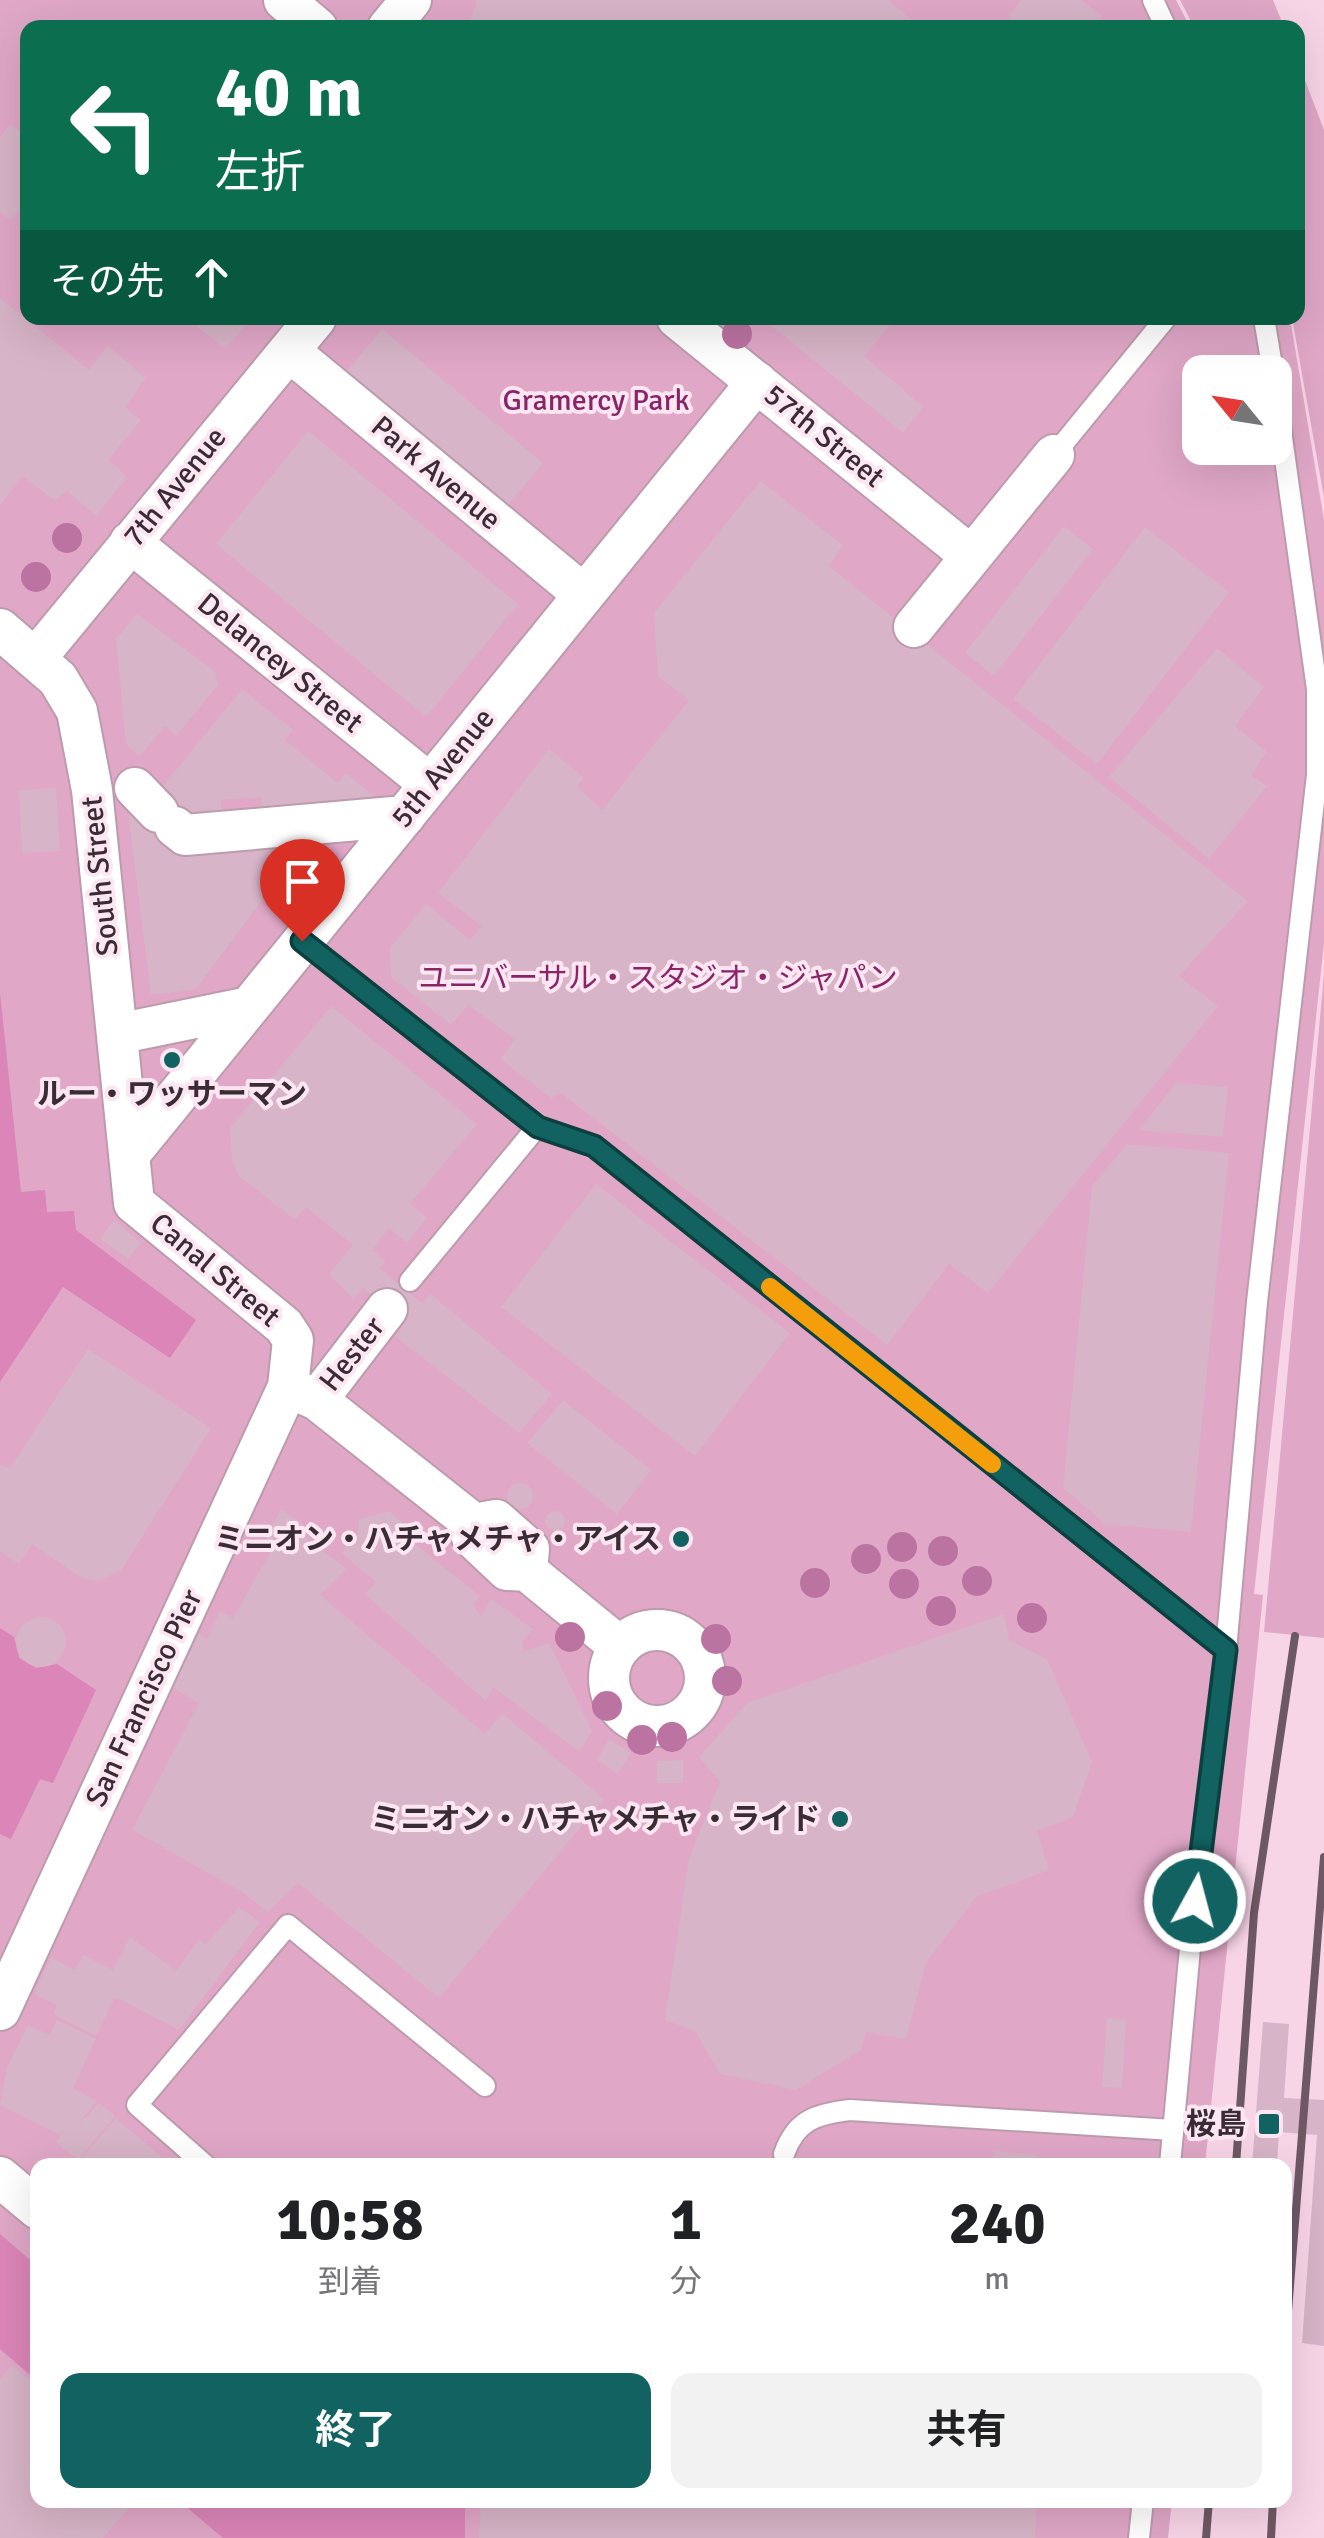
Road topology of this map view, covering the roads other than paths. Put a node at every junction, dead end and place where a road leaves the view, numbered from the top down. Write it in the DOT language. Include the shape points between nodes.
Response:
graph roads {
  1 [pos="284,0"];
  2 [pos="411,0"];
  3 [pos="308,20"];
  4 [pos="395,20"];
  5 [pos="310,325"];
  6 [pos="686,325"];
  7 [pos="1160,325"];
  8 [pos="1265,325"];
  9 [pos="289,351"];
  10 [pos="1270,355"];
  11 [pos="757,382"];
  12 [pos="1054,455"];
  13 [pos="1286,465"];
  14 [pos="130,542"];
  15 [pos="971,556"];
  16 [pos="583,594"];
  17 [pos="914,626"];
  18 [pos="0,629"];
  19 [pos="36,658"];
  20 [pos="430,784"];
  21 [pos="156,809"];
  22 [pos="404,816"];
  23 [pos="302,941"];
  24 [pos="249,1007"];
  25 [pos="116,1034"];
  26 [pos="538,1127"];
  27 [pos="129,1155"];
  28 [pos="401,1293"];
  29 [pos="302,1393"];
  30 [pos="618,1646"];
  31 [pos="1226,1650"];
  32 [pos="0,2010"];
  33 [pos="485,2086"];
  34 [pos="1173,2130"];
  35 [pos="784,2154"];
  36 [pos="197,2158"];
  37 [pos="1171,2158"];
  38 [pos="0,2176"];
  39 [pos="30,2202"];
  40 [pos="1142,2508"];
  41 [pos="1140,2538"];
  1 -- 3 [label="street"];
  2 -- 4 [label="street"];
  5 -- 9 [label="street, 7th Avenue"];
  6 -- 11 [label="street, 57th Street"];
  7 -- 12 [label="lane"];
  8 -- 10 [label="lane"];
  9 -- 14 [label="street, 7th Avenue"];
  9 -- 16 [label="street, Park Avenue"];
  11 -- 15 [label="street, 57th Street"];
  11 -- 16 [label="street, 5th Avenue"];
  12 -- 15 [label="street"];
  13 -- 31 [label="lane" via="1318,690 1317,775 1257,1302"];
  14 -- 19 [label="street, 7th Avenue"];
  14 -- 20 [label="street, Delancey Street"];
  15 -- 17 [label="street"];
  16 -- 20 [label="street, 5th Avenue"];
  18 -- 19 [label="street, South Street"];
  19 -- 25 [label="street, South Street" via="68,690 77,711 92,790"];
  20 -- 22 [label="street, 5th Avenue"];
  21 -- 22 [label="street" via="185,835"];
  22 -- 23 [label="street, 5th Avenue"];
  23 -- 24 [label="street, 5th Avenue"];
  23 -- 26 [label="lane"];
  24 -- 25 [label="street"];
  24 -- 27 [label="street, 5th Avenue"];
  25 -- 27 [label="street, South Street"];
  26 -- 28 [label="lane"];
  26 -- 31 [label="lane" via="594,1146"];
  27 -- 29 [label="street, Canal Street" via="134,1203 284,1326 293,1340"];
  28 -- 29 [label="street, Hester"];
  29 -- 30 [label="street" via="474,1524 472,1536 481,1550 507,1570 527,1571"];
  29 -- 32 [label="street, San Francisco Pier"];
  31 -- 34 [label="lane"];
  33 -- 36 [label="lane" via="288,1925 137,2106"];
  34 -- 35 [label="lane" via="850,2110 808,2119 791,2134"];
  34 -- 37 [label="lane"];
  38 -- 39 [label="street"];
  40 -- 41 [label="lane"];
}
